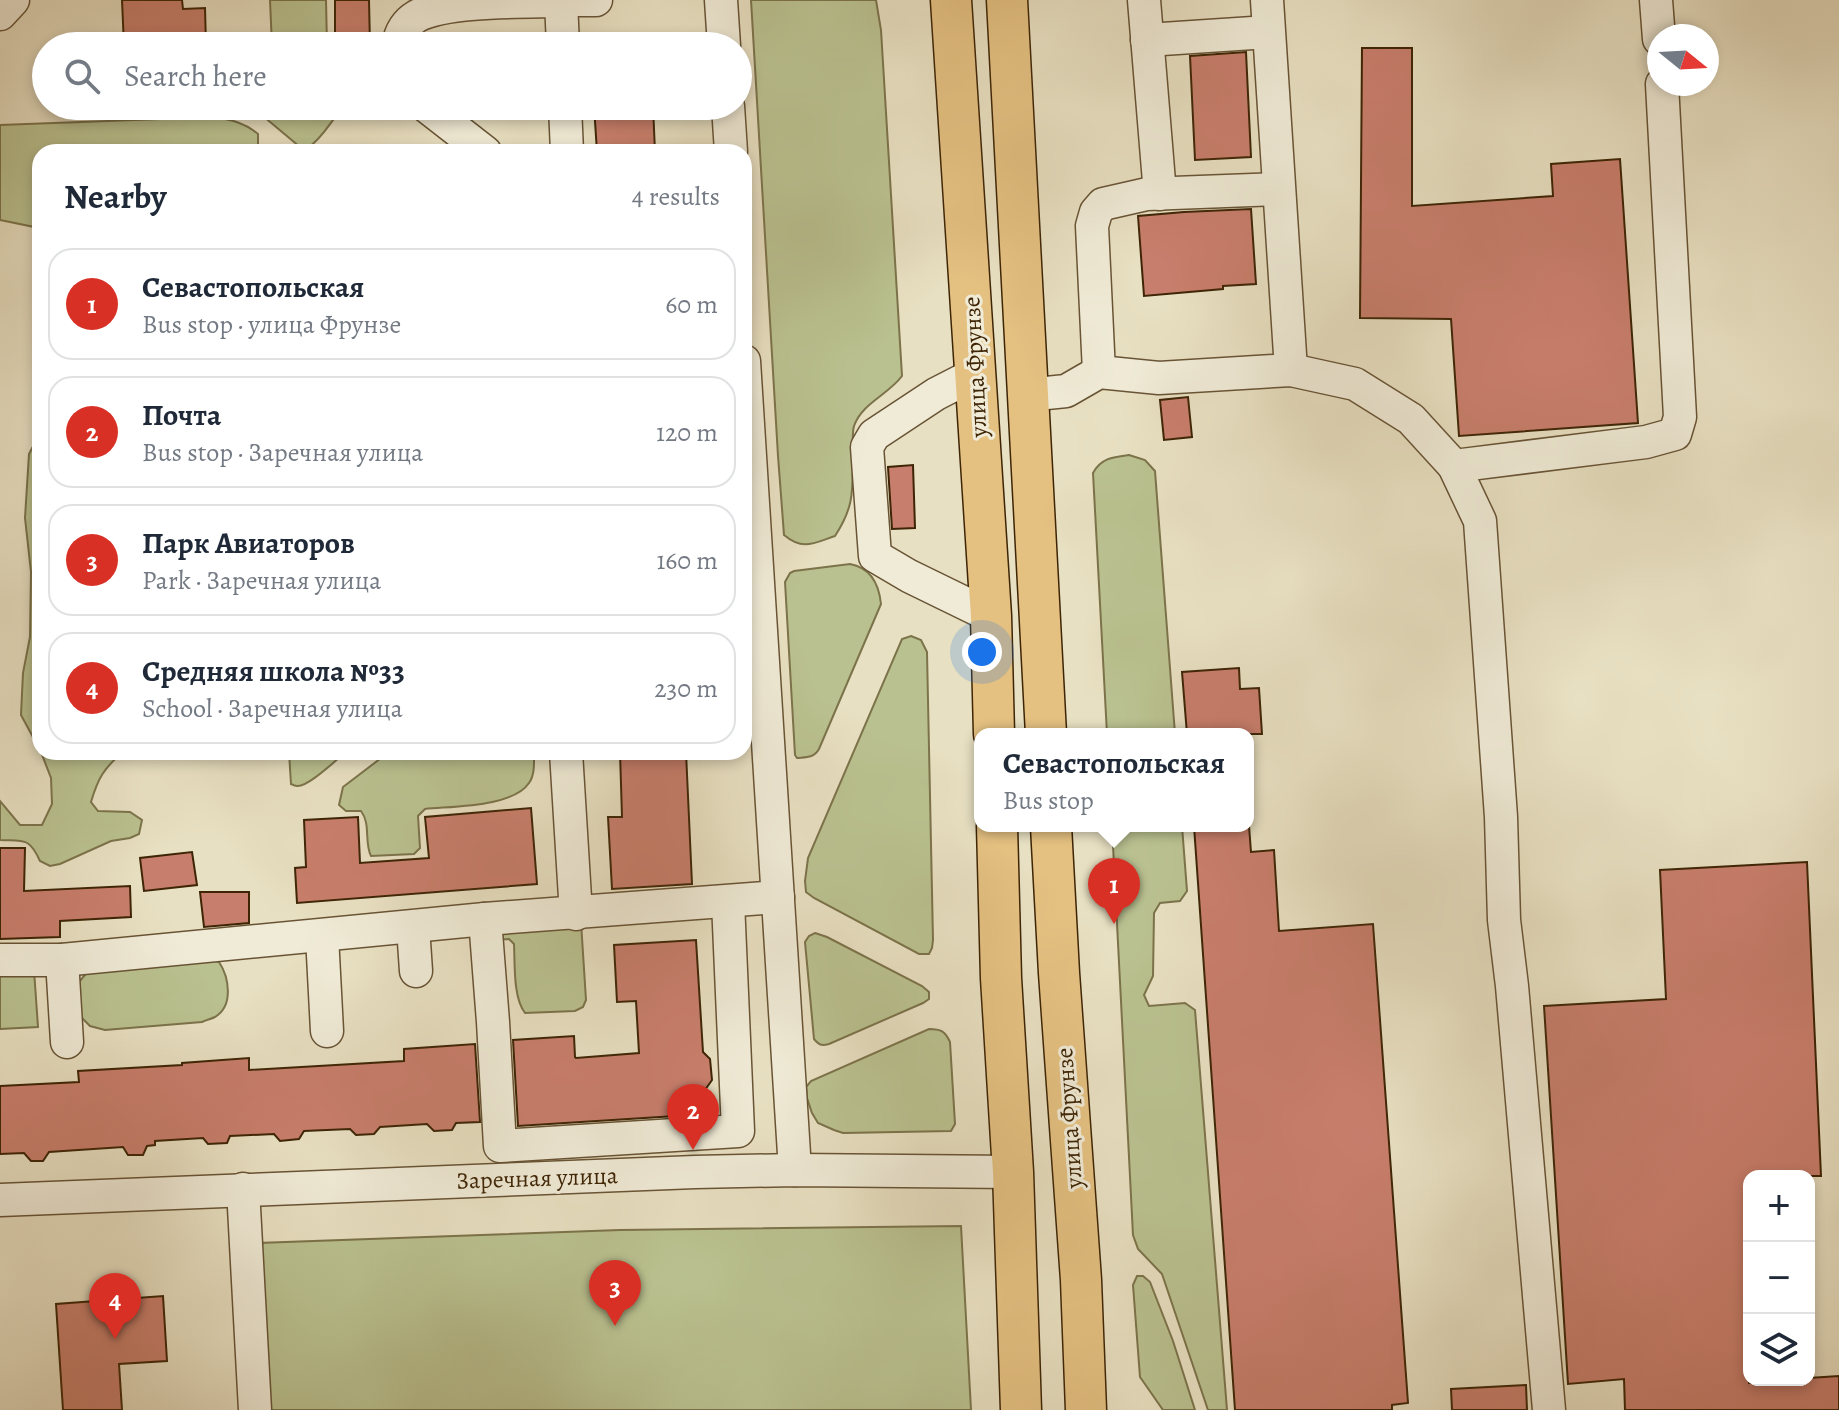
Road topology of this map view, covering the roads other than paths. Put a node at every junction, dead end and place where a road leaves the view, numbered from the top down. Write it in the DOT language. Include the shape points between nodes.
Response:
graph roads {
  1 [pos="13,0"];
  2 [pos="596,0"];
  3 [pos="721,0"];
  4 [pos="951,0"];
  5 [pos="1007,0"];
  6 [pos="1144,0"];
  7 [pos="1267,0"];
  8 [pos="1656,0"];
  9 [pos="477,1"];
  10 [pos="561,1"];
  11 [pos="0,14"];
  12 [pos="1658,24"];
  13 [pos="401,32"];
  14 [pos="562,32"];
  15 [pos="723,32"];
  16 [pos="1268,32"];
  17 [pos="1147,40"];
  18 [pos="1663,96"];
  19 [pos="444,120"];
  20 [pos="566,120"];
  21 [pos="729,120"];
  22 [pos="475,144"];
  23 [pos="567,144"];
  24 [pos="730,144"];
  25 [pos="1278,189"];
  26 [pos="1160,194"];
  27 [pos="1291,370"];
  28 [pos="1099,372"];
  29 [pos="975,374"];
  30 [pos="1027,395"];
  31 [pos="1454,466"];
  32 [pos="752,517"];
  33 [pos="991,616"];
  34 [pos="994,728"];
  35 [pos="1046,728"];
  36 [pos="566,760"];
  37 [pos="997,832"];
  38 [pos="1051,832"];
  39 [pos="778,897"];
  40 [pos="728,902"];
  41 [pos="576,914"];
  42 [pos="485,919"];
  43 [pos="413,927"];
  44 [pos="322,936"];
  45 [pos="0,960"];
  46 [pos="62,960"];
  47 [pos="416,971"];
  48 [pos="327,1031"];
  49 [pos="67,1042"];
  50 [pos="795,1170"];
  51 [pos="1013,1172"];
  52 [pos="1073,1173"];
  53 [pos="243,1189"];
  54 [pos="0,1200"];
  55 [pos="255,1410"];
  56 [pos="1021,1410"];
  57 [pos="1086,1410"];
  58 [pos="1549,1410"];
  1 -- 11 [label="street"];
  2 -- 10 [label="street"];
  3 -- 15 [label="street"];
  4 -- 29 [label="main road, улица Фрунзе"];
  5 -- 30 [label="main road, улица Фрунзе"];
  6 -- 17 [label="street"];
  7 -- 16 [label="street"];
  8 -- 12 [label="street"];
  9 -- 10 [label="street"];
  9 -- 13 [label="street" via="434,8 416,16"];
  10 -- 14 [label="street"];
  16 -- 17 [label="street"];
  16 -- 25 [label="street"];
  17 -- 26 [label="street"];
  18 -- 31 [label="street" via="1680,417 1675,434"];
  19 -- 22 [label="street"];
  20 -- 23 [label="street"];
  21 -- 24 [label="street"];
  25 -- 26 [label="street"];
  25 -- 27 [label="street"];
  26 -- 28 [label="street" via="1103,204 1096,212 1092,226"];
  27 -- 28 [label="street" via="1159,378"];
  27 -- 31 [label="street" via="1355,384 1411,419"];
  28 -- 30 [label="street" via="1066,391"];
  29 -- 33 [label="main road, улица Фрунзе"];
  29 -- 33 [label="street" via="874,435 867,447 875,556"];
  30 -- 35 [label="main road, улица Фрунзе"];
  31 -- 58 [label="street" via="1480,521 1504,920"];
  32 -- 39 [label="street"];
  33 -- 34 [label="main road, улица Фрунзе"];
  36 -- 41 [label="street"];
  37 -- 51 [label="main road"];
  38 -- 52 [label="main road, улица Фрунзе"];
  39 -- 40 [label="street"];
  39 -- 50 [label="street"];
  40 -- 41 [label="street"];
  40 -- 42 [label="street" via="738,1131 500,1146"];
  41 -- 42 [label="street"];
  42 -- 43 [label="street"];
  43 -- 44 [label="street"];
  43 -- 47 [label="street"];
  44 -- 46 [label="street"];
  44 -- 48 [label="street"];
  45 -- 46 [label="street"];
  46 -- 49 [label="street"];
  50 -- 51 [label="street, Заречная улица"];
  50 -- 53 [label="street, Заречная улица"];
  51 -- 52 [label="main road, Заречная улица"];
  51 -- 56 [label="main road"];
  52 -- 57 [label="main road, улица Фрунзе"];
  53 -- 54 [label="street, Заречная улица"];
  53 -- 55 [label="street"];
}
